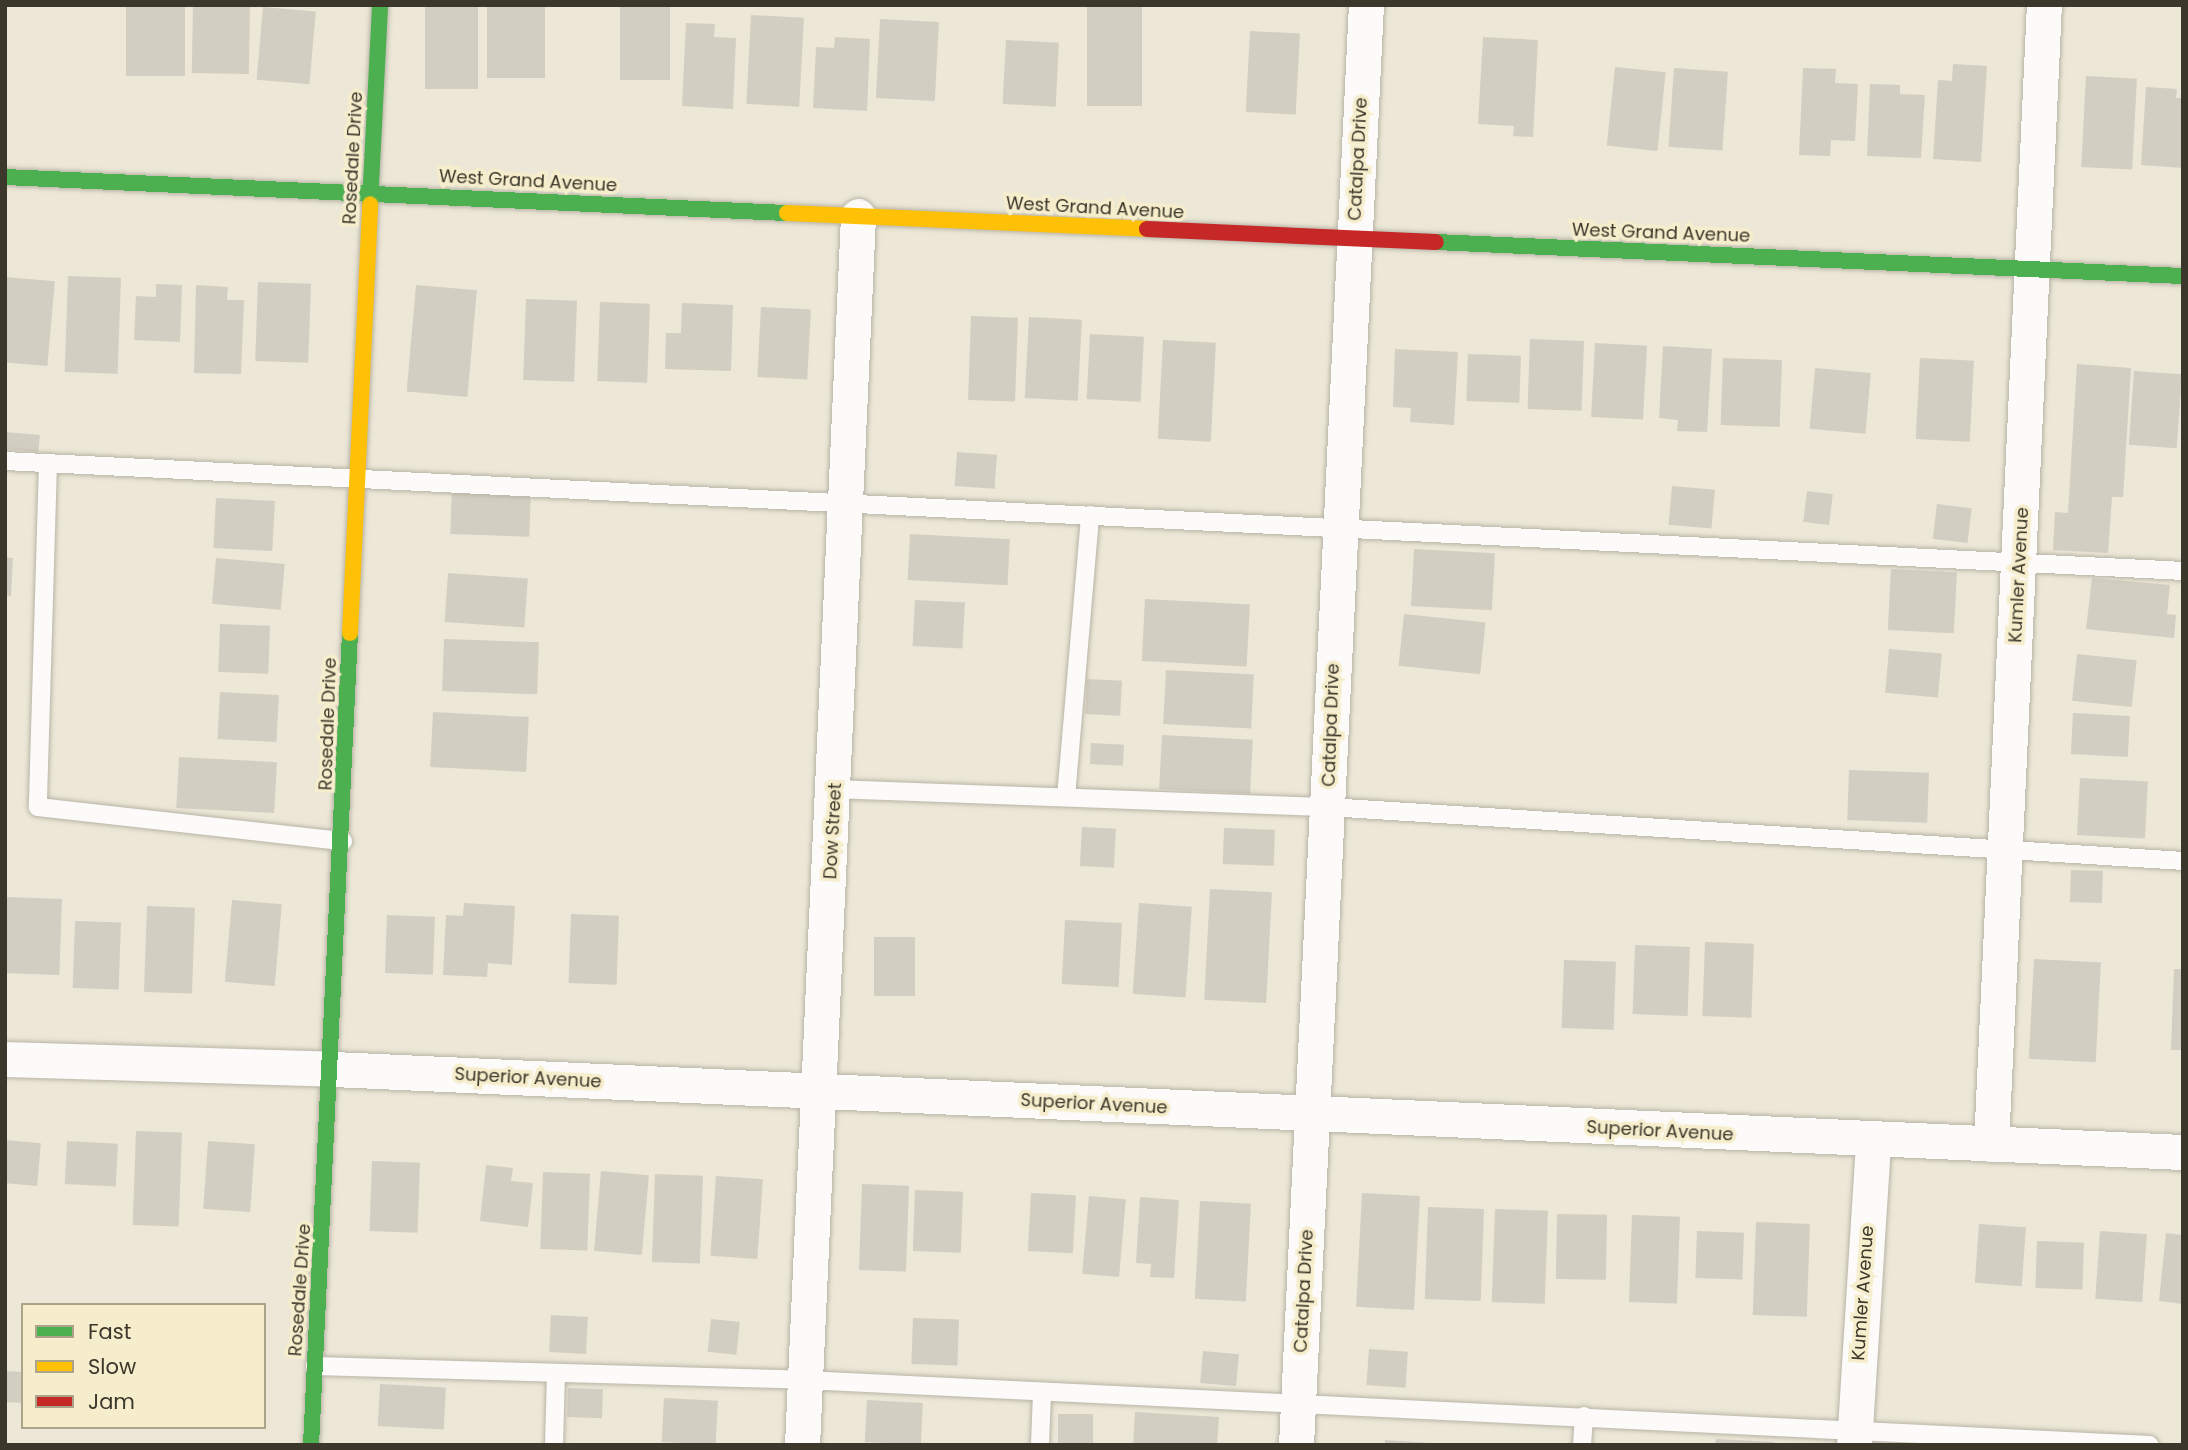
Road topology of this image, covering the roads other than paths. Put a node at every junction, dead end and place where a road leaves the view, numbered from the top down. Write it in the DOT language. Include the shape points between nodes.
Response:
graph roads {
  1 [pos="380,5"];
  2 [pos="1366,5"];
  3 [pos="2044,5"];
  4 [pos="5,177"];
  5 [pos="371,193"];
  6 [pos="858,216"];
  7 [pos="1354,239"];
  8 [pos="2032,268"];
  9 [pos="2183,276"];
  10 [pos="5,461"];
  11 [pos="48,463"];
  12 [pos="358,480"];
  13 [pos="848,500"];
  14 [pos="1090,515"];
  15 [pos="1340,532"];
  16 [pos="2020,564"];
  17 [pos="2183,571"];
  18 [pos="835,789"];
  19 [pos="1066,797"];
  20 [pos="1328,807"];
  21 [pos="343,841"];
  22 [pos="2006,852"];
  23 [pos="2183,860"];
  24 [pos="5,1059"];
  25 [pos="333,1069"];
  26 [pos="822,1091"];
  27 [pos="1314,1114"];
  28 [pos="1872,1141"];
  29 [pos="1991,1144"];
  30 [pos="2183,1152"];
  31 [pos="315,1366"];
  32 [pos="556,1373"];
  33 [pos="805,1380"];
  34 [pos="1042,1392"];
  35 [pos="1298,1405"];
  36 [pos="1584,1416"];
  37 [pos="1854,1436"];
  38 [pos="2118,1444"];
  39 [pos="311,1445"];
  40 [pos="554,1445"];
  41 [pos="802,1445"];
  42 [pos="1040,1445"];
  43 [pos="1296,1445"];
  44 [pos="1582,1445"];
  45 [pos="2149,1445"];
  1 -- 5 [label="street, Rosedale Drive"];
  2 -- 7 [label="street, Catalpa Drive"];
  3 -- 8 [label="street, Kumler Avenue"];
  4 -- 5 [label="street, West Grand Avenue"];
  5 -- 6 [label="street, West Grand Avenue"];
  5 -- 12 [label="street, Rosedale Drive"];
  6 -- 7 [label="street, West Grand Avenue"];
  6 -- 13 [label="street, Dow Street"];
  7 -- 8 [label="street, West Grand Avenue"];
  7 -- 15 [label="street, Catalpa Drive"];
  8 -- 9 [label="street, West Grand Avenue"];
  8 -- 16 [label="street, Kumler Avenue"];
  10 -- 11 [label="lane"];
  11 -- 12 [label="lane"];
  11 -- 21 [label="lane" via="38,807"];
  12 -- 13 [label="lane"];
  12 -- 21 [label="street, Rosedale Drive"];
  13 -- 14 [label="lane"];
  13 -- 18 [label="street, Dow Street"];
  14 -- 15 [label="lane"];
  14 -- 19 [label="lane"];
  15 -- 16 [label="lane"];
  15 -- 20 [label="street, Catalpa Drive"];
  16 -- 17 [label="lane"];
  16 -- 22 [label="street, Kumler Avenue"];
  18 -- 19 [label="lane"];
  18 -- 26 [label="street, Dow Street"];
  19 -- 20 [label="lane"];
  20 -- 22 [label="lane"];
  20 -- 27 [label="street, Catalpa Drive"];
  21 -- 25 [label="street, Rosedale Drive"];
  22 -- 23 [label="lane"];
  22 -- 29 [label="street, Kumler Avenue"];
  24 -- 25 [label="street, Superior Avenue"];
  25 -- 26 [label="street, Superior Avenue"];
  25 -- 31 [label="street, Rosedale Drive"];
  26 -- 27 [label="street, Superior Avenue"];
  26 -- 33 [label="street, Dow Street"];
  27 -- 28 [label="street, Superior Avenue"];
  27 -- 35 [label="street, Catalpa Drive"];
  28 -- 29 [label="street, Superior Avenue"];
  28 -- 37 [label="street, Kumler Avenue"];
  29 -- 30 [label="street, Superior Avenue"];
  31 -- 32 [label="lane"];
  31 -- 39 [label="street, Rosedale Drive"];
  32 -- 33 [label="lane"];
  32 -- 40 [label="lane"];
  33 -- 34 [label="lane"];
  33 -- 41 [label="street, Dow Street"];
  34 -- 35 [label="lane"];
  34 -- 42 [label="lane"];
  35 -- 36 [label="lane"];
  35 -- 43 [label="street, Catalpa Drive"];
  36 -- 37 [label="lane"];
  36 -- 44 [label="lane"];
  37 -- 38 [label="lane"];
  38 -- 45 [label="lane"];
}
